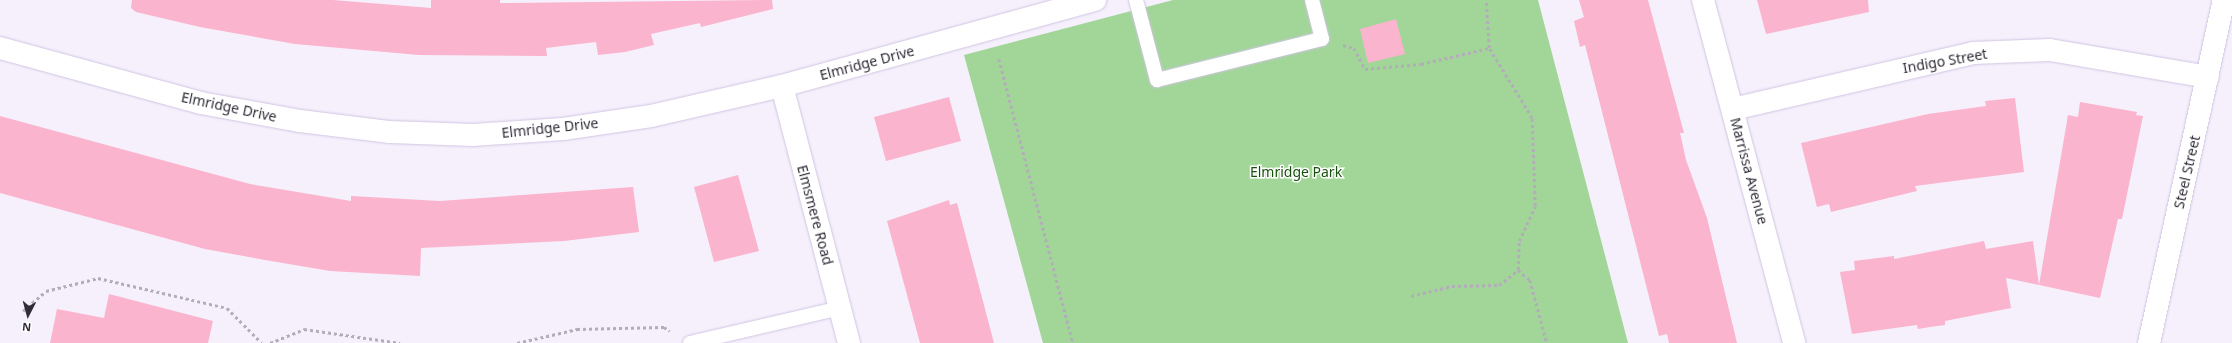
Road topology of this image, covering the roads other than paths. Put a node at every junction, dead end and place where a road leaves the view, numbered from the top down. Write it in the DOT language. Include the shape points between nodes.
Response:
graph roads {
  1 [pos="1095,0"];
  2 [pos="1136,0"];
  3 [pos="1312,0"];
  4 [pos="1703,0"];
  5 [pos="2224,0"];
  6 [pos="0,48"];
  7 [pos="2208,77"];
  8 [pos="782,86"];
  9 [pos="1733,109"];
  10 [pos="840,308"];
  11 [pos="690,343"];
  12 [pos="850,343"];
  13 [pos="1794,343"];
  14 [pos="2149,343"];
  1 -- 8 [label="street, Elmridge Drive"];
  2 -- 3 [label="lane" via="1157,80 1322,39"];
  4 -- 9 [label="street, Marrissa Avenue"];
  5 -- 7 [label="street, Steel Street"];
  6 -- 8 [label="street, Elmridge Drive" via="201,103 300,121 390,132 473,135 563,129 651,116"];
  7 -- 9 [label="street, Indigo Street" via="2050,50 1973,53"];
  7 -- 14 [label="street, Steel Street"];
  8 -- 10 [label="street, Elmsmere Road"];
  9 -- 13 [label="street, Marrissa Avenue"];
  10 -- 11 [label="lane"];
  10 -- 12 [label="street, Elmsmere Road"];
}
